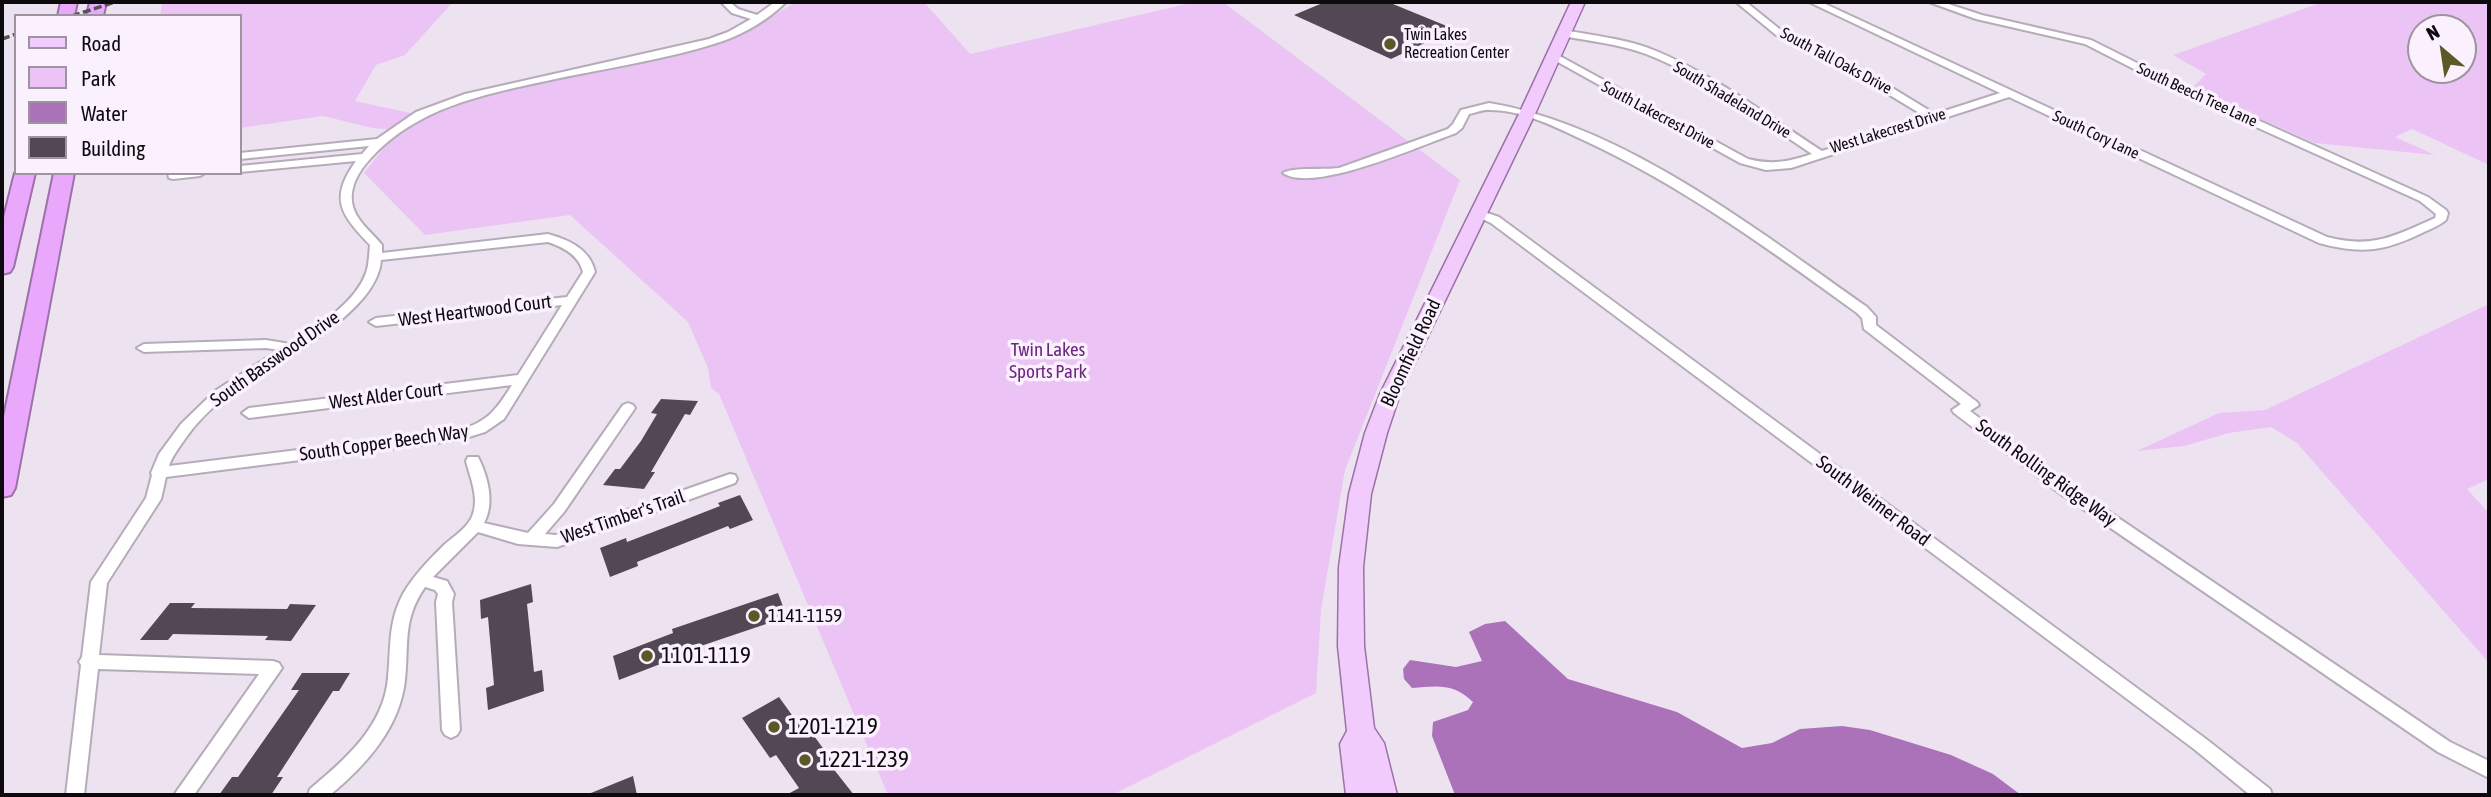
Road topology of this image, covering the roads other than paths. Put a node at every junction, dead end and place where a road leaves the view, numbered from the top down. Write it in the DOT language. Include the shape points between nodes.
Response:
graph roads {
  1 [pos="725,2"];
  2 [pos="781,2"];
  3 [pos="1578,2"];
  4 [pos="1741,2"];
  5 [pos="1814,2"];
  6 [pos="1934,2"];
  7 [pos="759,18"];
  8 [pos="1562,33"];
  9 [pos="1552,56"];
  10 [pos="2010,93"];
  11 [pos="1527,114"];
  12 [pos="1933,117"];
  13 [pos="377,142"];
  14 [pos="1819,154"];
  15 [pos="242,156"];
  16 [pos="364,157"];
  17 [pos="1766,167"];
  18 [pos="242,169"];
  19 [pos="1289,173"];
  20 [pos="25,175"];
  21 [pos="64,175"];
  22 [pos="1478,214"];
  23 [pos="2383,246"];
  24 [pos="376,257"];
  25 [pos="2,267"];
  26 [pos="573,300"];
  27 [pos="376,322"];
  28 [pos="144,348"];
  29 [pos="290,348"];
  30 [pos="522,379"];
  31 [pos="628,408"];
  32 [pos="249,413"];
  33 [pos="473,461"];
  34 [pos="158,473"];
  35 [pos="730,479"];
  36 [pos="2,488"];
  37 [pos="475,526"];
  38 [pos="532,539"];
  39 [pos="421,580"];
  40 [pos="88,662"];
  41 [pos="451,730"];
  42 [pos="1361,732"];
  43 [pos="2489,770"];
  44 [pos="75,795"];
  45 [pos="183,795"];
  46 [pos="317,795"];
  47 [pos="1360,795"];
  48 [pos="1383,795"];
  49 [pos="2263,795"];
  1 -- 7 [label="street" via="735,11"];
  2 -- 7 [label="street"];
  3 -- 8 [label="main road, Bloomfield Road"];
  4 -- 12 [label="street, South Tall Oaks Drive" via="1779,33 1854,69"];
  5 -- 10 [label="street, South Cory Lane"];
  6 -- 23 [label="street, South Beech Tree Lane" via="2088,42 2424,199 2442,214 2440,220"];
  7 -- 13 [label="street" via="711,42 500,87 440,105"];
  8 -- 9 [label="main road, Bloomfield Road"];
  8 -- 14 [label="street, South Shadeland Drive" via="1652,53 1713,85"];
  9 -- 11 [label="main road, Bloomfield Road"];
  9 -- 17 [label="street, South Lakecrest Drive" via="1744,161"];
  10 -- 12 [label="street, West Lakecrest Drive"];
  10 -- 23 [label="street, South Cory Lane" via="2323,240 2357,248"];
  11 -- 19 [label="street" via="1475,106 1452,131 1364,164 1321,174"];
  11 -- 22 [label="main road, Bloomfield Road"];
  11 -- 43 [label="street, South Rolling Ridge Way" via="1593,138 1748,229 1862,310 1869,317 1869,326 1972,405 1959,410 2041,472 2444,747"];
  12 -- 14 [label="street, West Lakecrest Drive"];
  13 -- 15 [label="street"];
  13 -- 16 [label="street"];
  14 -- 17 [label="street, West Lakecrest Drive" via="1787,166"];
  16 -- 18 [label="street"];
  16 -- 24 [label="street" via="349,177 346,192 349,213 376,245"];
  20 -- 25 [label="highway"];
  21 -- 36 [label="highway"];
  22 -- 42 [label="main road, Bloomfield Road" via="1390,394 1360,494 1350,610"];
  22 -- 49 [label="street, South Weimer Road" via="1495,220"];
  24 -- 26 [label="street, South Copper Beech Way" via="558,240 587,261 589,272"];
  24 -- 29 [label="street, South Basswood Drive" via="368,284 349,306"];
  26 -- 27 [label="street, West Heartwood Court"];
  26 -- 30 [label="street, South Copper Beech Way"];
  28 -- 29 [label="street" via="266,344"];
  29 -- 34 [label="street, South Basswood Drive" via="220,394 197,415 176,438"];
  30 -- 32 [label="street, West Alder Court"];
  30 -- 34 [label="street, South Copper Beech Way" via="499,416 470,433"];
  31 -- 38 [label="street"];
  33 -- 37 [label="street" via="483,504"];
  34 -- 40 [label="street, South Basswood Drive" via="153,499 99,582"];
  35 -- 38 [label="street, West Timber's Trail" via="567,539"];
  37 -- 38 [label="street, West Timber's Trail"];
  37 -- 39 [label="street"];
  39 -- 41 [label="street" via="441,585 446,594"];
  39 -- 46 [label="street" via="400,621 397,681 384,718 352,763"];
  40 -- 44 [label="street, South Basswood Drive"];
  40 -- 45 [label="street" via="273,667"];
  42 -- 47 [label="main road, Bloomfield Road" via="1354,744"];
  42 -- 48 [label="main road, Bloomfield Road" via="1370,743"];
}
